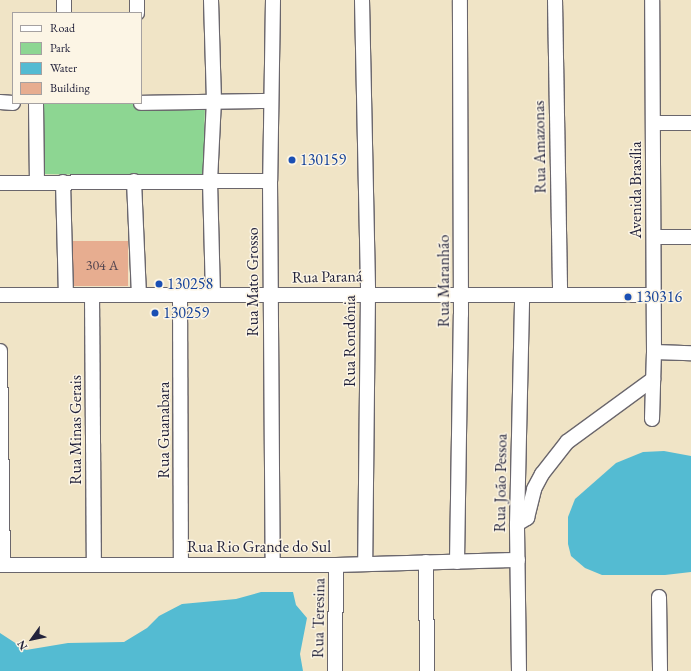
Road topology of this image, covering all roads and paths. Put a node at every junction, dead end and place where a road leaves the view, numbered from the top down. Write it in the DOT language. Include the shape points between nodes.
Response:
graph roads {
  1 [pos="64,0"];
  2 [pos="137,0"];
  3 [pos="212,0"];
  4 [pos="273,0"];
  5 [pos="362,0"];
  6 [pos="460,0"];
  7 [pos="555,0"];
  8 [pos="652,0"];
  9 [pos="64,12"];
  10 [pos="137,12"];
  11 [pos="214,100"];
  12 [pos="270,101"];
  13 [pos="0,102"];
  14 [pos="12,103"];
  15 [pos="142,103"];
  16 [pos="37,104"];
  17 [pos="653,123"];
  18 [pos="691,123"];
  19 [pos="37,181"];
  20 [pos="134,181"];
  21 [pos="210,181"];
  22 [pos="270,181"];
  23 [pos="63,182"];
  24 [pos="0,183"];
  25 [pos="654,237"];
  26 [pos="691,237"];
  27 [pos="368,293"];
  28 [pos="139,294"];
  29 [pos="560,294"];
  30 [pos="0,295"];
  31 [pos="66,295"];
  32 [pos="92,295"];
  33 [pos="180,295"];
  34 [pos="213,295"];
  35 [pos="270,295"];
  36 [pos="461,295"];
  37 [pos="654,295"];
  38 [pos="522,296"];
  39 [pos="0,351"];
  40 [pos="654,352"];
  41 [pos="691,352"];
  42 [pos="653,379"];
  43 [pos="652,418"];
  44 [pos="517,524"];
  45 [pos="518,560"];
  46 [pos="426,562"];
  47 [pos="457,562"];
  48 [pos="365,563"];
  49 [pos="94,564"];
  50 [pos="181,564"];
  51 [pos="273,564"];
  52 [pos="1,565"];
  53 [pos="336,565"];
  54 [pos="659,597"];
  55 [pos="335,671"];
  56 [pos="427,671"];
  57 [pos="519,671"];
  58 [pos="660,671"];
  1 -- 9 [label="street"];
  2 -- 10 [label="street"];
  3 -- 11 [label="street"];
  4 -- 12 [label="street, Rua Mato Grosso"];
  5 -- 27 [label="street, Rua Rondônia"];
  6 -- 36 [label="street, Rua Maranhão"];
  7 -- 29 [label="street, Rua Amazonas"];
  8 -- 17 [label="street, Avenida Brasília"];
  11 -- 12 [label="street"];
  11 -- 15 [label="street"];
  11 -- 21 [label="street"];
  12 -- 22 [label="street, Rua Mato Grosso"];
  13 -- 14 [label="street"];
  16 -- 19 [label="street"];
  17 -- 18 [label="street"];
  17 -- 25 [label="street, Avenida Brasília"];
  19 -- 23 [label="street"];
  19 -- 24 [label="street"];
  20 -- 21 [label="street"];
  20 -- 23 [label="street"];
  20 -- 28 [label="street"];
  21 -- 22 [label="street"];
  21 -- 34 [label="street"];
  22 -- 35 [label="street, Rua Mato Grosso"];
  23 -- 31 [label="street"];
  25 -- 26 [label="street"];
  25 -- 37 [label="street, Avenida Brasília"];
  27 -- 35 [label="street, Rua Paraná"];
  27 -- 36 [label="street, Rua Paraná"];
  27 -- 48 [label="street, Rua Rondônia"];
  28 -- 32 [label="street, Rua Paraná"];
  28 -- 33 [label="street, Rua Paraná"];
  29 -- 37 [label="street, Rua Paraná"];
  29 -- 38 [label="street, Rua Paraná"];
  30 -- 31 [label="street, Rua Paraná"];
  31 -- 32 [label="street, Rua Paraná"];
  32 -- 49 [label="street, Rua Minas Gerais"];
  33 -- 34 [label="street, Rua Paraná"];
  33 -- 50 [label="street, Rua Guanabara"];
  34 -- 35 [label="street, Rua Paraná"];
  35 -- 51 [label="street, Rua Mato Grosso"];
  36 -- 38 [label="street, Rua Paraná"];
  36 -- 47 [label="street, Rua Maranhão"];
  37 -- 40 [label="street, Avenida Brasília"];
  38 -- 44 [label="street, Rua João Pessoa"];
  39 -- 52 [label="street"];
  40 -- 41 [label="street"];
  40 -- 42 [label="street, Avenida Brasília"];
  42 -- 43 [label="street, Avenida Brasília"];
  42 -- 44 [label="street" via="567,442 542,474 534,489 527,518"];
  44 -- 45 [label="street, Rua João Pessoa"];
  45 -- 47 [label="street, Rua Rio Grande do Sul"];
  45 -- 57 [label="street, Rua João Pessoa"];
  46 -- 47 [label="street, Rua Rio Grande do Sul"];
  46 -- 48 [label="street, Rua Rio Grande do Sul"];
  46 -- 56 [label="street"];
  48 -- 53 [label="street, Rua Rio Grande do Sul"];
  49 -- 50 [label="street, Rua Rio Grande do Sul"];
  49 -- 52 [label="street, Rua Rio Grande do Sul"];
  50 -- 51 [label="street, Rua Rio Grande do Sul"];
  51 -- 53 [label="street, Rua Rio Grande do Sul"];
  53 -- 55 [label="street, Rua Teresina"];
  54 -- 58 [label="street"];
}
